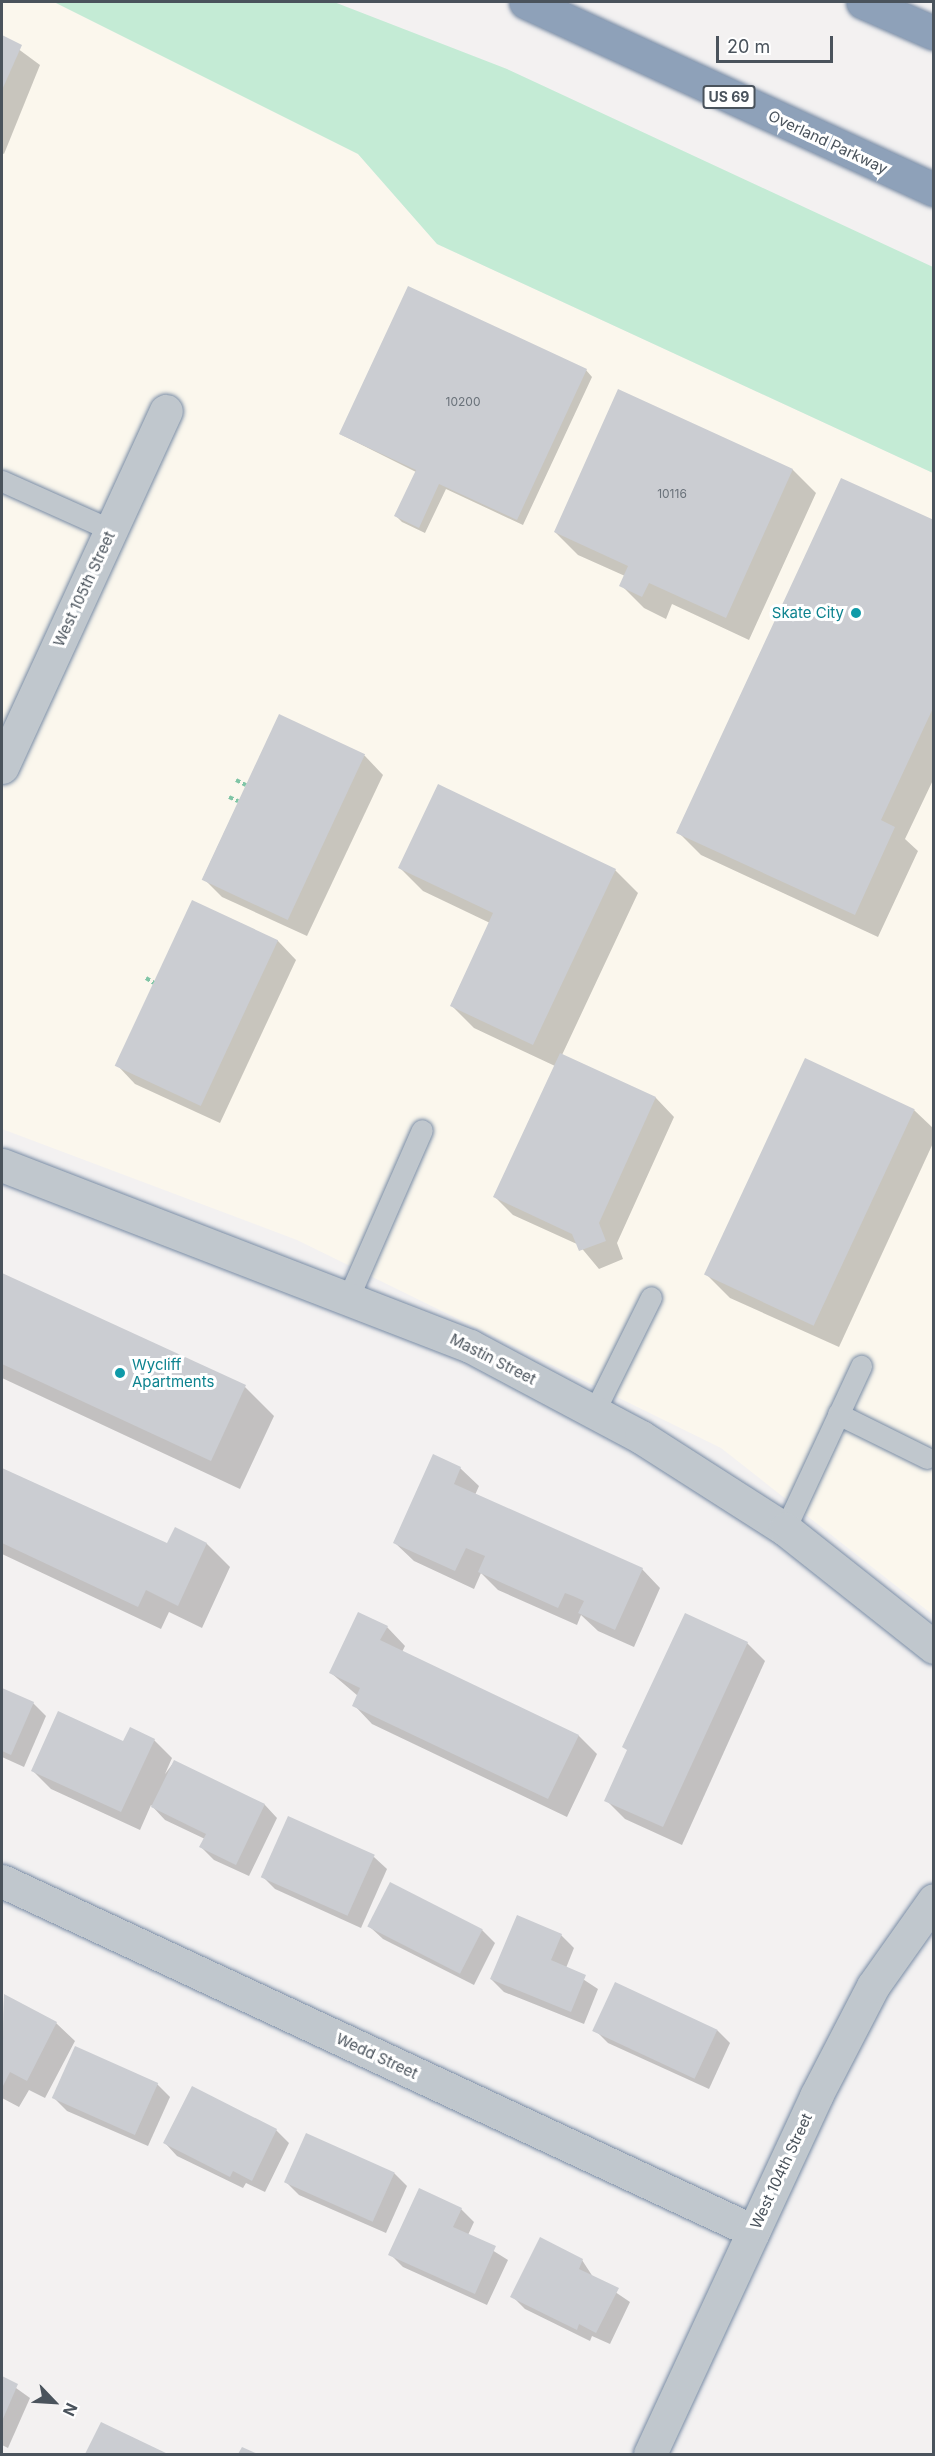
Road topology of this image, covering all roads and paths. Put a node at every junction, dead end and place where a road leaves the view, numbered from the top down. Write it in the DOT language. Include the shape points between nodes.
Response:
graph roads {
  1 [pos="526,2"];
  2 [pos="863,2"];
  3 [pos="933,33"];
  4 [pos="933,190"];
  5 [pos="166,411"];
  6 [pos="2,481"];
  7 [pos="111,530"];
  8 [pos="2,767"];
  9 [pos="236,780"];
  10 [pos="246,785"];
  11 [pos="229,797"];
  12 [pos="238,801"];
  13 [pos="146,978"];
  14 [pos="154,982"];
  15 [pos="422,1130"];
  16 [pos="2,1165"];
  17 [pos="349,1296"];
  18 [pos="651,1297"];
  19 [pos="861,1366"];
  20 [pos="594,1412"];
  21 [pos="838,1414"];
  22 [pos="927,1458"];
  23 [pos="785,1529"];
  24 [pos="933,1647"];
  25 [pos="2,1881"];
  26 [pos="933,1900"];
  27 [pos="753,2231"];
  28 [pos="650,2454"];
  1 -- 4 [label="highway, Overland Parkway / US 69"];
  2 -- 3 [label="highway"];
  5 -- 7 [label="street, West 105th Street"];
  6 -- 7 [label="lane"];
  7 -- 8 [label="street, West 105th Street"];
  9 -- 10 [label="path"];
  11 -- 12 [label="path"];
  13 -- 14 [label="path"];
  15 -- 17 [label="lane"];
  16 -- 17 [label="street, Mastin Street"];
  17 -- 20 [label="street, Mastin Street" via="470,1346"];
  18 -- 20 [label="lane"];
  19 -- 21 [label="lane"];
  20 -- 23 [label="street, Mastin Street"];
  21 -- 22 [label="lane"];
  21 -- 23 [label="lane"];
  23 -- 24 [label="street, Mastin Street"];
  25 -- 27 [label="street, Wedd Street"];
  26 -- 27 [label="street, West 104th Street" via="873,1986"];
  27 -- 28 [label="street, West 104th Street"];
}
